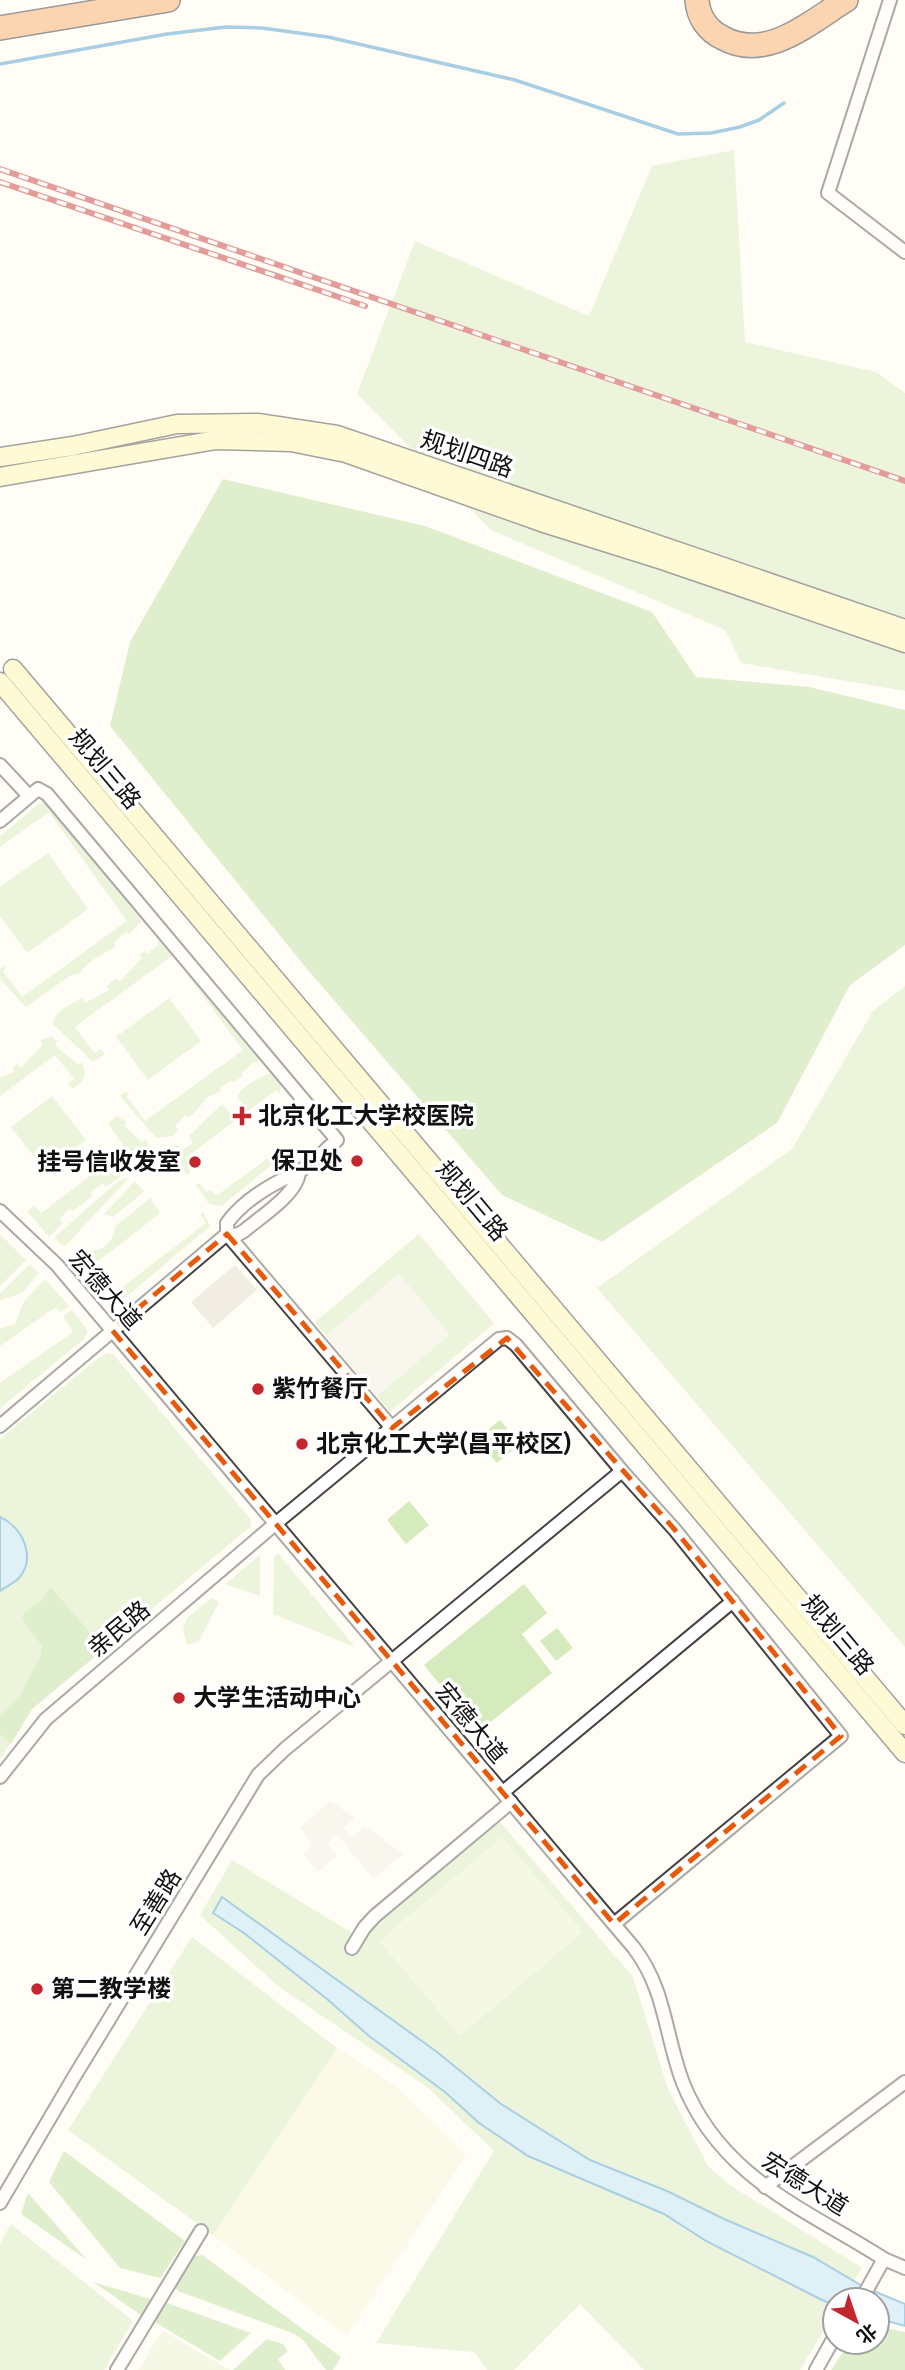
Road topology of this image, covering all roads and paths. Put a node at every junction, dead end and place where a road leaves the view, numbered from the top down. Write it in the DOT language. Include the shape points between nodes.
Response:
graph roads {
  1 [pos="168,0"];
  2 [pos="697,0"];
  3 [pos="846,0"];
  4 [pos="890,0"];
  5 [pos="0,28"];
  6 [pos="905,251"];
  7 [pos="0,457"];
  8 [pos="0,477"];
  9 [pos="905,629"];
  10 [pos="905,643"];
  11 [pos="13,669"];
  12 [pos="0,682"];
  13 [pos="0,765"];
  14 [pos="29,796"];
  15 [pos="0,821"];
  16 [pos="299,1171"];
  17 [pos="0,1211"];
  18 [pos="227,1234"];
  19 [pos="112,1330"];
  20 [pos="0,1426"];
  21 [pos="392,1428"];
  22 [pos="655,1442"];
  23 [pos="622,1471"];
  24 [pos="275,1524"];
  25 [pos="733,1601"];
  26 [pos="391,1660"];
  27 [pos="905,1725"];
  28 [pos="905,1753"];
  29 [pos="0,1777"];
  30 [pos="507,1797"];
  31 [pos="614,1924"];
  32 [pos="352,1948"];
  33 [pos="905,2082"];
  34 [pos="765,2186"];
  35 [pos="0,2203"];
  36 [pos="201,2231"];
  37 [pos="884,2259"];
  38 [pos="905,2268"];
  39 [pos="870,2286"];
  40 [pos="117,2370"];
  1 -- 5 [label="highway"];
  2 -- 3 [label="highway" via="711,32 732,43 754,45 789,37"];
  4 -- 6 [label="street" via="828,193"];
  7 -- 9 [label="main road, 规划四路" via="177,424 258,423 337,435"];
  8 -- 10 [label="main road, 规划四路" via="216,440 291,442 346,453"];
  11 -- 22 [label="main road, 规划三路"];
  12 -- 22 [label="main road, 规划三路"];
  13 -- 14 [label="street"];
  14 -- 15 [label="street"];
  14 -- 16 [label="street" via="38,789 47,794 337,1140"];
  16 -- 18 [label="street" via="245,1205 227,1223"];
  16 -- 18 [label="street" via="289,1193 244,1231"];
  17 -- 19 [label="street, 宏德大道" via="57,1265"];
  18 -- 19 [label="street"];
  18 -- 21 [label="street"];
  19 -- 20 [label="street"];
  19 -- 24 [label="street, 宏德大道"];
  21 -- 23 [label="street, 亲民路" via="499,1339 507,1338"];
  21 -- 24 [label="street, 亲民路"];
  22 -- 27 [label="main road, 规划三路"];
  22 -- 28 [label="main road, 规划三路"];
  23 -- 25 [label="street"];
  23 -- 26 [label="street, 至善路"];
  24 -- 26 [label="street, 宏德大道"];
  24 -- 29 [label="street, 亲民路" via="46,1719"];
  25 -- 30 [label="street"];
  25 -- 31 [label="street" via="841,1736"];
  26 -- 30 [label="street, 宏德大道"];
  26 -- 35 [label="street, 至善路" via="258,1775"];
  30 -- 31 [label="street, 宏德大道"];
  30 -- 32 [label="street" via="375,1916"];
  31 -- 34 [label="street, 宏德大道" via="648,1966 682,2079 696,2109 730,2157"];
  33 -- 34 [label="street"];
  34 -- 37 [label="street, 宏德大道"];
  36 -- 40 [label="street"];
  37 -- 38 [label="street, 宏德大道"];
  37 -- 39 [label="street"];
}
